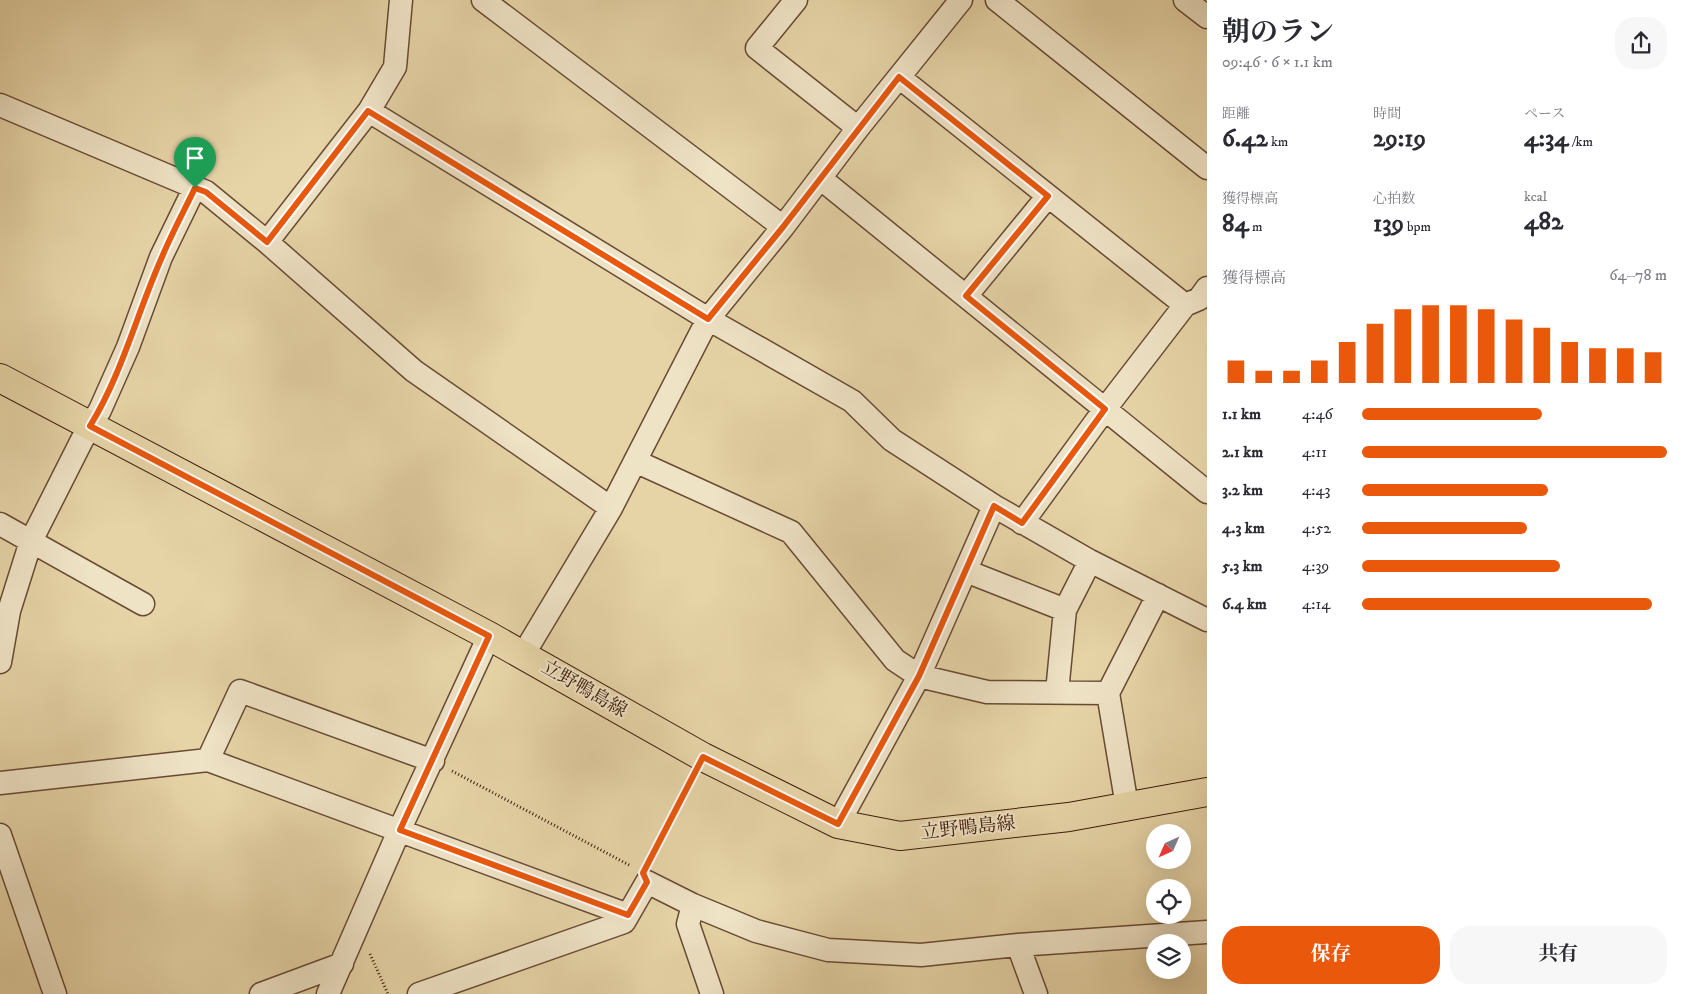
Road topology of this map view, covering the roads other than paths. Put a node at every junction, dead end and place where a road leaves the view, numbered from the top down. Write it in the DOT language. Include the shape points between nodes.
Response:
graph roads {
  1 [pos="401,0"];
  2 [pos="483,0"];
  3 [pos="796,0"];
  4 [pos="961,0"];
  5 [pos="997,0"];
  6 [pos="1185,0"];
  7 [pos="1207,17"];
  8 [pos="899,77"];
  9 [pos="0,106"];
  10 [pos="368,111"];
  11 [pos="858,128"];
  12 [pos="1207,168"];
  13 [pos="820,178"];
  14 [pos="195,188"];
  15 [pos="1048,196"];
  16 [pos="783,227"];
  17 [pos="267,242"];
  18 [pos="966,296"];
  19 [pos="1199,299"];
  20 [pos="708,319"];
  21 [pos="0,378"];
  22 [pos="1105,409"];
  23 [pos="90,426"];
  24 [pos="635,461"];
  25 [pos="1207,492"];
  26 [pos="994,506"];
  27 [pos="611,508"];
  28 [pos="1022,523"];
  29 [pos="0,524"];
  30 [pos="31,541"];
  31 [pos="1090,561"];
  32 [pos="966,571"];
  33 [pos="1158,595"];
  34 [pos="143,604"];
  35 [pos="1065,610"];
  36 [pos="1207,620"];
  37 [pos="489,636"];
  38 [pos="524,655"];
  39 [pos="0,662"];
  40 [pos="919,676"];
  41 [pos="1057,692"];
  42 [pos="1108,693"];
  43 [pos="208,760"];
  44 [pos="433,761"];
  45 [pos="0,783"];
  46 [pos="1207,792"];
  47 [pos="1127,806"];
  48 [pos="838,824"];
  49 [pos="400,830"];
  50 [pos="0,835"];
  51 [pos="8,886"];
  52 [pos="693,905"];
  53 [pos="628,915"];
  54 [pos="1207,932"];
  55 [pos="1018,945"];
  56 [pos="342,964"];
  57 [pos="55,994"];
  58 [pos="260,994"];
  59 [pos="328,994"];
  60 [pos="419,994"];
  61 [pos="712,994"];
  62 [pos="1036,994"];
  1 -- 10 [label="street" via="395,67"];
  2 -- 16 [label="street"];
  3 -- 11 [label="street" via="758,48"];
  4 -- 8 [label="street"];
  5 -- 12 [label="street"];
  6 -- 7 [label="street"];
  8 -- 11 [label="street"];
  8 -- 15 [label="street"];
  9 -- 14 [label="street"];
  10 -- 17 [label="street"];
  10 -- 20 [label="street"];
  11 -- 13 [label="street"];
  13 -- 16 [label="street"];
  13 -- 18 [label="street"];
  14 -- 17 [label="street" via="206,192"];
  14 -- 23 [label="street" via="161,257 128,347"];
  15 -- 18 [label="street"];
  15 -- 19 [label="street"];
  16 -- 20 [label="street"];
  17 -- 27 [label="street" via="414,371"];
  18 -- 22 [label="street"];
  19 -- 22 [label="street"];
  20 -- 24 [label="street"];
  20 -- 26 [label="street" via="852,401 892,440"];
  21 -- 23 [label="main road, 立野鴨島線"];
  22 -- 25 [label="street"];
  22 -- 28 [label="street"];
  23 -- 30 [label="street"];
  23 -- 37 [label="main road, 立野鴨島線"];
  24 -- 27 [label="street"];
  24 -- 40 [label="street" via="791,532 895,660"];
  26 -- 28 [label="street"];
  26 -- 32 [label="street"];
  27 -- 38 [label="street"];
  28 -- 31 [label="street"];
  29 -- 30 [label="street"];
  30 -- 34 [label="street"];
  30 -- 39 [label="street" via="9,611"];
  31 -- 33 [label="street"];
  31 -- 35 [label="street"];
  32 -- 35 [label="street"];
  32 -- 40 [label="street"];
  33 -- 36 [label="street"];
  33 -- 42 [label="street"];
  35 -- 41 [label="street"];
  37 -- 38 [label="main road, 立野鴨島線"];
  37 -- 44 [label="street"];
  38 -- 48 [label="main road, 立野鴨島線" via="703,757"];
  40 -- 41 [label="street" via="987,692"];
  40 -- 48 [label="street"];
  41 -- 42 [label="street"];
  42 -- 47 [label="street"];
  43 -- 44 [label="street" via="240,691"];
  43 -- 45 [label="street"];
  43 -- 49 [label="street"];
  44 -- 49 [label="street"];
  46 -- 47 [label="main road, 立野鴨島線"];
  47 -- 48 [label="main road, 立野鴨島線" via="1069,817 900,836"];
  49 -- 53 [label="street"];
  49 -- 56 [label="street"];
  50 -- 51 [label="street"];
  51 -- 57 [label="street"];
  52 -- 53 [label="street" via="645,877"];
  52 -- 55 [label="street" via="756,932 828,950 921,955"];
  52 -- 61 [label="street" via="688,924"];
  53 -- 60 [label="street" via="624,922"];
  54 -- 55 [label="street"];
  55 -- 62 [label="street"];
  56 -- 58 [label="street"];
  56 -- 59 [label="street"];
}
